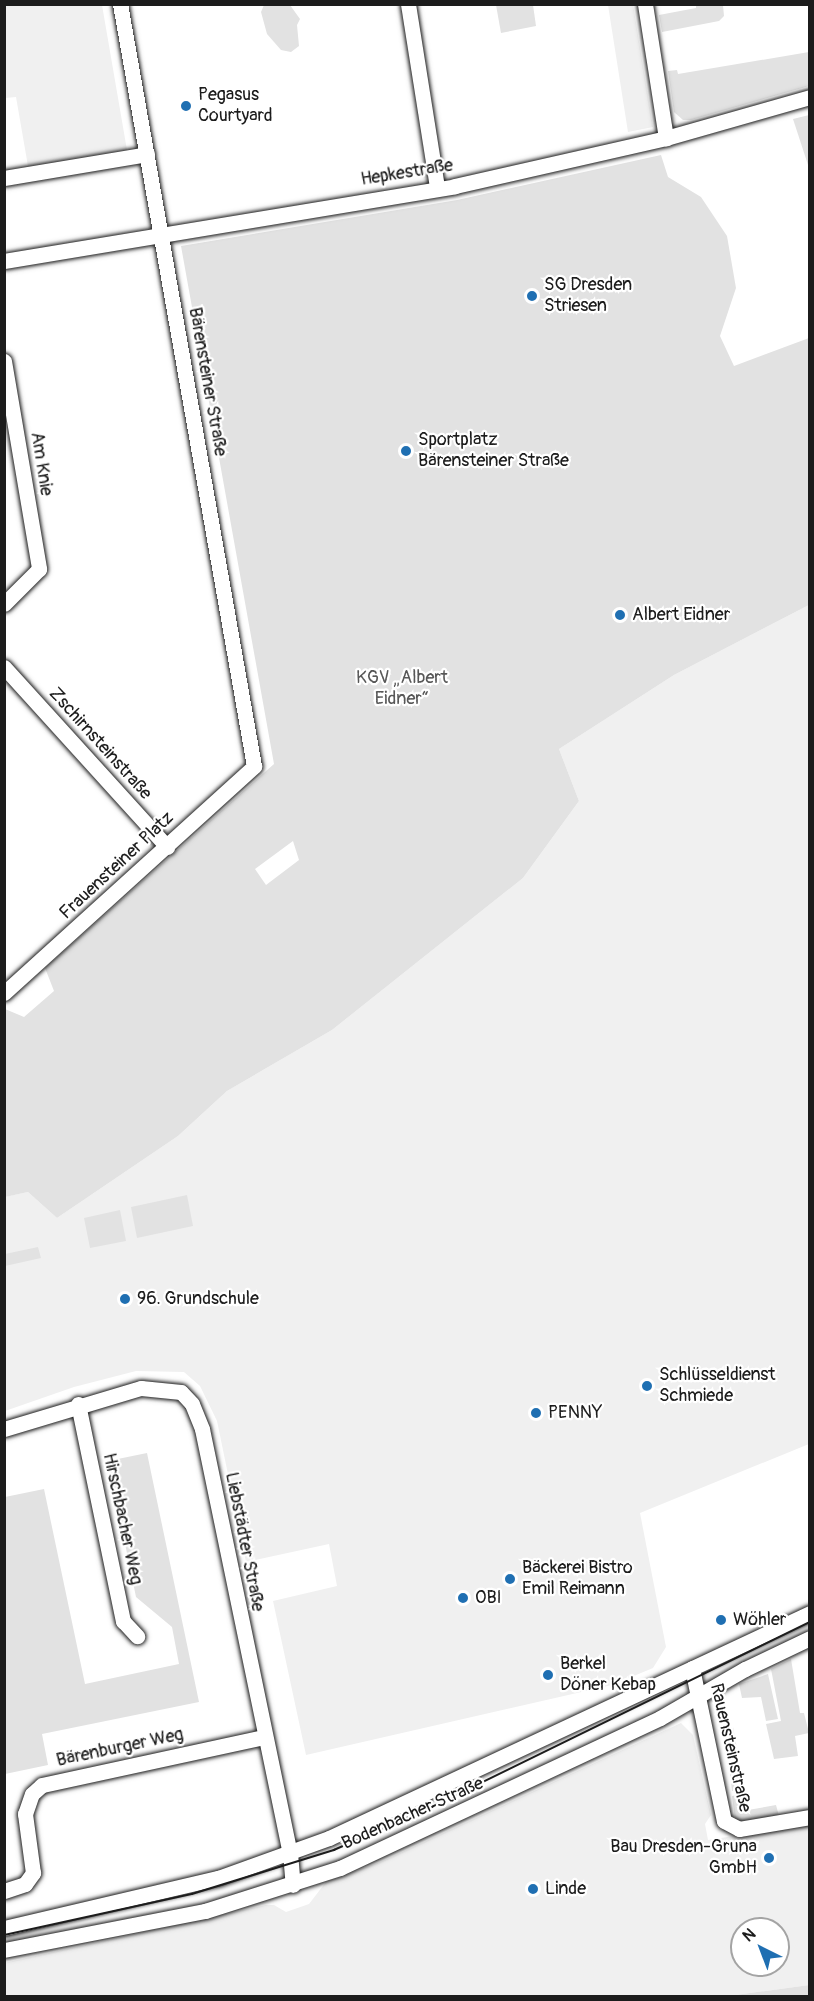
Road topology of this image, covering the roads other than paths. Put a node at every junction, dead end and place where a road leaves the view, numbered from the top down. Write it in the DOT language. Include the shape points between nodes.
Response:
graph roads {
  1 [pos="120,4"];
  2 [pos="408,4"];
  3 [pos="645,4"];
  4 [pos="810,97"];
  5 [pos="666,138"];
  6 [pos="147,154"];
  7 [pos="4,178"];
  8 [pos="437,188"];
  9 [pos="162,234"];
  10 [pos="4,261"];
  11 [pos="4,361"];
  12 [pos="4,604"];
  13 [pos="4,667"];
  14 [pos="254,766"];
  15 [pos="167,847"];
  16 [pos="6,989"];
  17 [pos="78,1404"];
  18 [pos="4,1429"];
  19 [pos="810,1613"];
  20 [pos="137,1636"];
  21 [pos="810,1638"];
  22 [pos="692,1668"];
  23 [pos="699,1697"];
  24 [pos="264,1737"];
  25 [pos="810,1818"];
  26 [pos="290,1853"];
  27 [pos="293,1885"];
  28 [pos="4,1891"];
  29 [pos="4,1928"];
  30 [pos="4,1950"];
  1 -- 6 [label="street, Bärensteiner Straße"];
  2 -- 8 [label="street"];
  3 -- 5 [label="street"];
  4 -- 5 [label="street, Hepkestraße"];
  5 -- 8 [label="street, Hepkestraße"];
  6 -- 7 [label="street"];
  6 -- 9 [label="street, Bärensteiner Straße"];
  8 -- 9 [label="street, Hepkestraße"];
  9 -- 10 [label="street, Hepkestraße"];
  9 -- 14 [label="street, Bärensteiner Straße"];
  11 -- 12 [label="street, Am Knie" via="38,574"];
  13 -- 15 [label="street, Zschirnsteinstraße"];
  14 -- 15 [label="street, Frauensteiner Platz"];
  15 -- 16 [label="street, Frauensteiner Platz"];
  17 -- 18 [label="street, Liebstädter Straße"];
  17 -- 20 [label="street, Hirschbacher Weg" via="123,1621"];
  17 -- 24 [label="street, Liebstädter Straße" via="141,1388 182,1392 192,1404 201,1426"];
  19 -- 22 [label="street, Bodenbacher Straße"];
  21 -- 23 [label="street, Bodenbacher Straße" via="745,1669"];
  22 -- 23 [label="street, Rauensteinstraße"];
  22 -- 26 [label="street, Bodenbacher Straße" via="371,1820"];
  23 -- 25 [label="street, Rauensteinstraße" via="724,1821 739,1829"];
  23 -- 27 [label="street, Bodenbacher Straße" via="426,1831"];
  24 -- 26 [label="street, Liebstädter Straße"];
  24 -- 28 [label="street, Bärenburger Weg" via="42,1785 26,1803 33,1873 25,1884"];
  26 -- 27 [label="street, Liebstädter Straße"];
  26 -- 29 [label="street, Bodenbacher Straße" via="160,1894"];
  27 -- 30 [label="street, Bodenbacher Straße" via="205,1911"];
}
